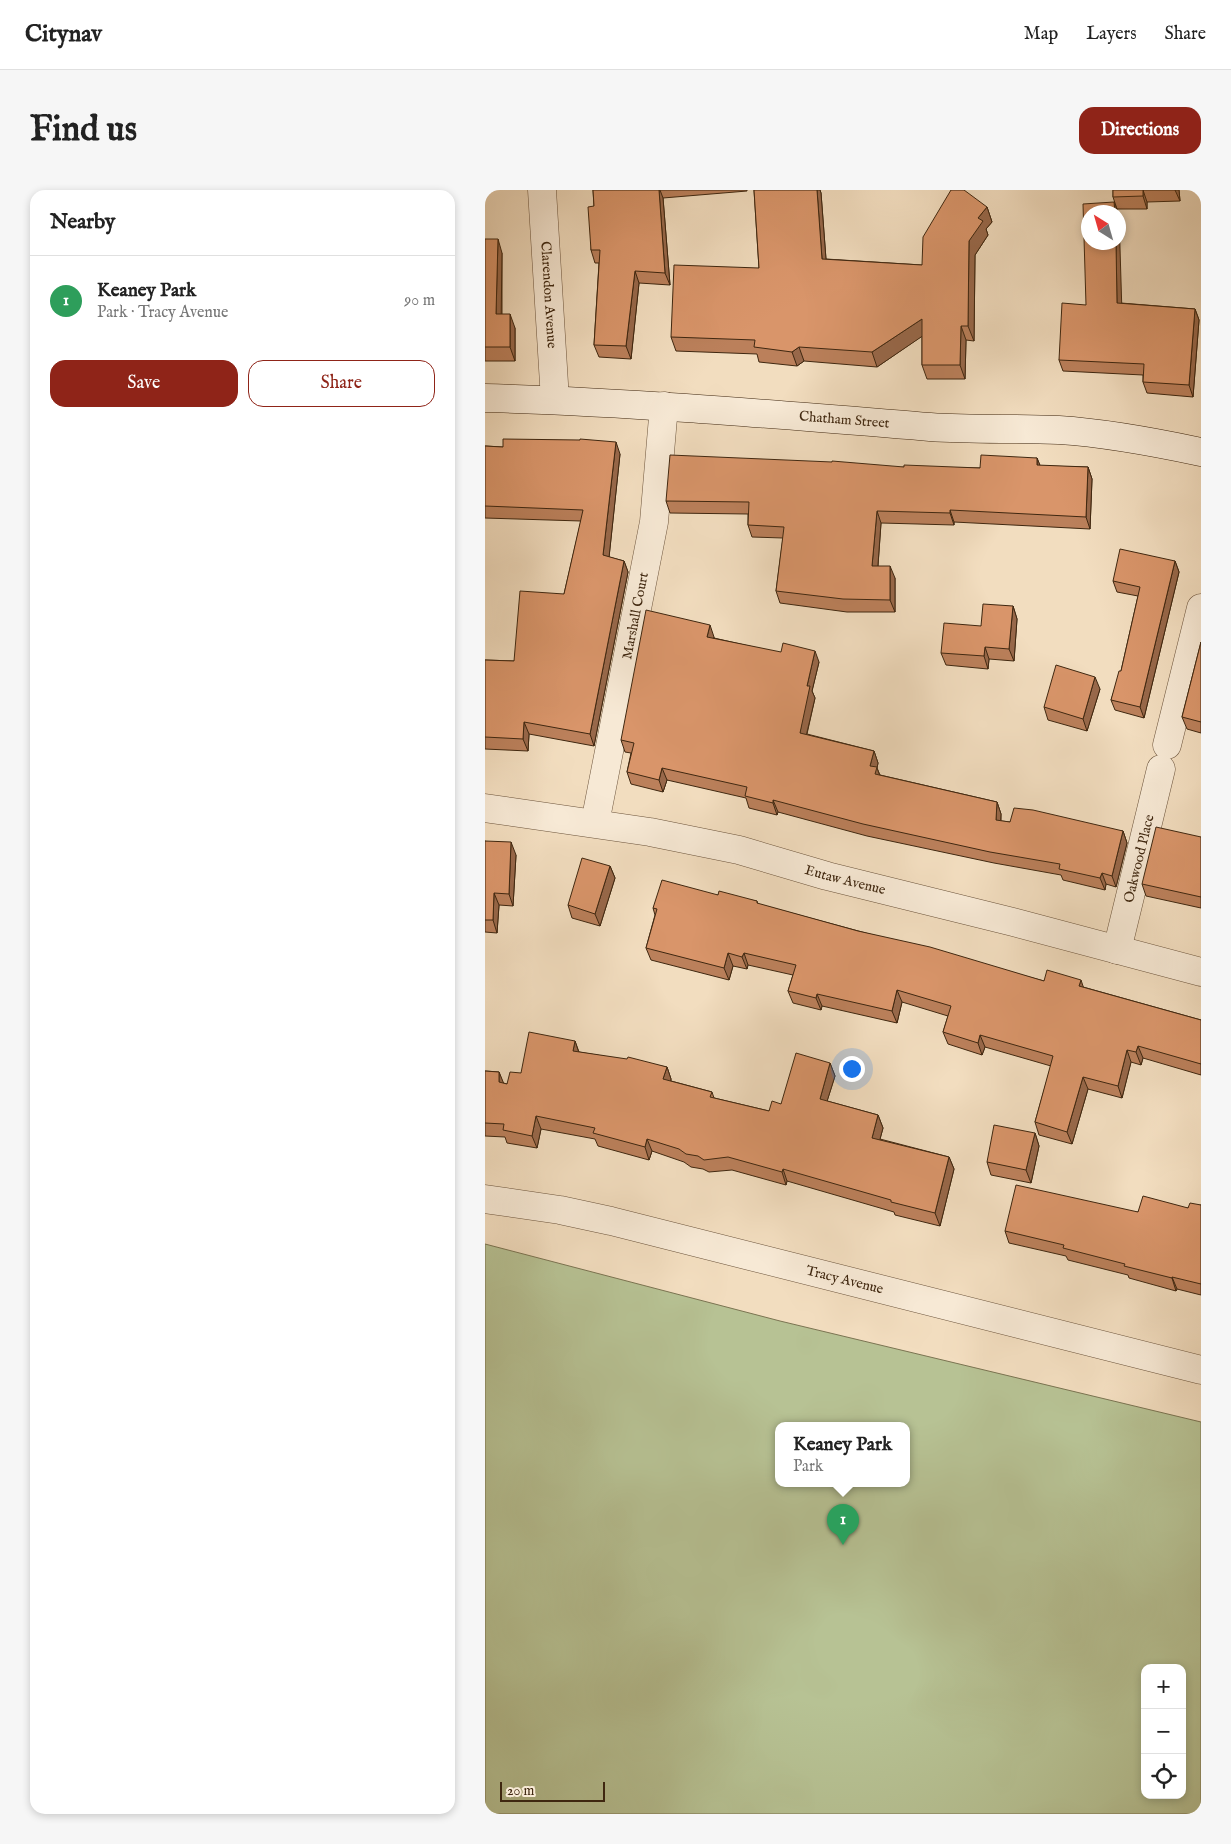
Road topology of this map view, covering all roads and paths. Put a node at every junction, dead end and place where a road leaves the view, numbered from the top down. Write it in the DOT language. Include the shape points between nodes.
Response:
graph roads {
  1 [pos="542,190"];
  2 [pos="485,398"];
  3 [pos="555,400"];
  4 [pos="664,406"];
  5 [pos="1201,452"];
  6 [pos="1201,608"];
  7 [pos="485,808"];
  8 [pos="595,823"];
  9 [pos="1117,950"];
  10 [pos="1201,972"];
  11 [pos="485,1199"];
  12 [pos="1201,1370"];
  1 -- 3 [label="street, Clarendon Avenue"];
  2 -- 3 [label="street, Chatham Street"];
  3 -- 4 [label="street, Chatham Street"];
  4 -- 5 [label="street, Chatham Street" via="946,428 1060,430"];
  4 -- 8 [label="street, Marshall Court" via="655,522"];
  6 -- 9 [label="street, Oakwood Place"];
  7 -- 8 [label="street, Eutaw Avenue"];
  8 -- 9 [label="street, Eutaw Avenue" via="739,850 827,876"];
  9 -- 10 [label="street, Eutaw Avenue"];
  11 -- 12 [label="street, Tracy Avenue" via="560,1210 611,1222"];
}
